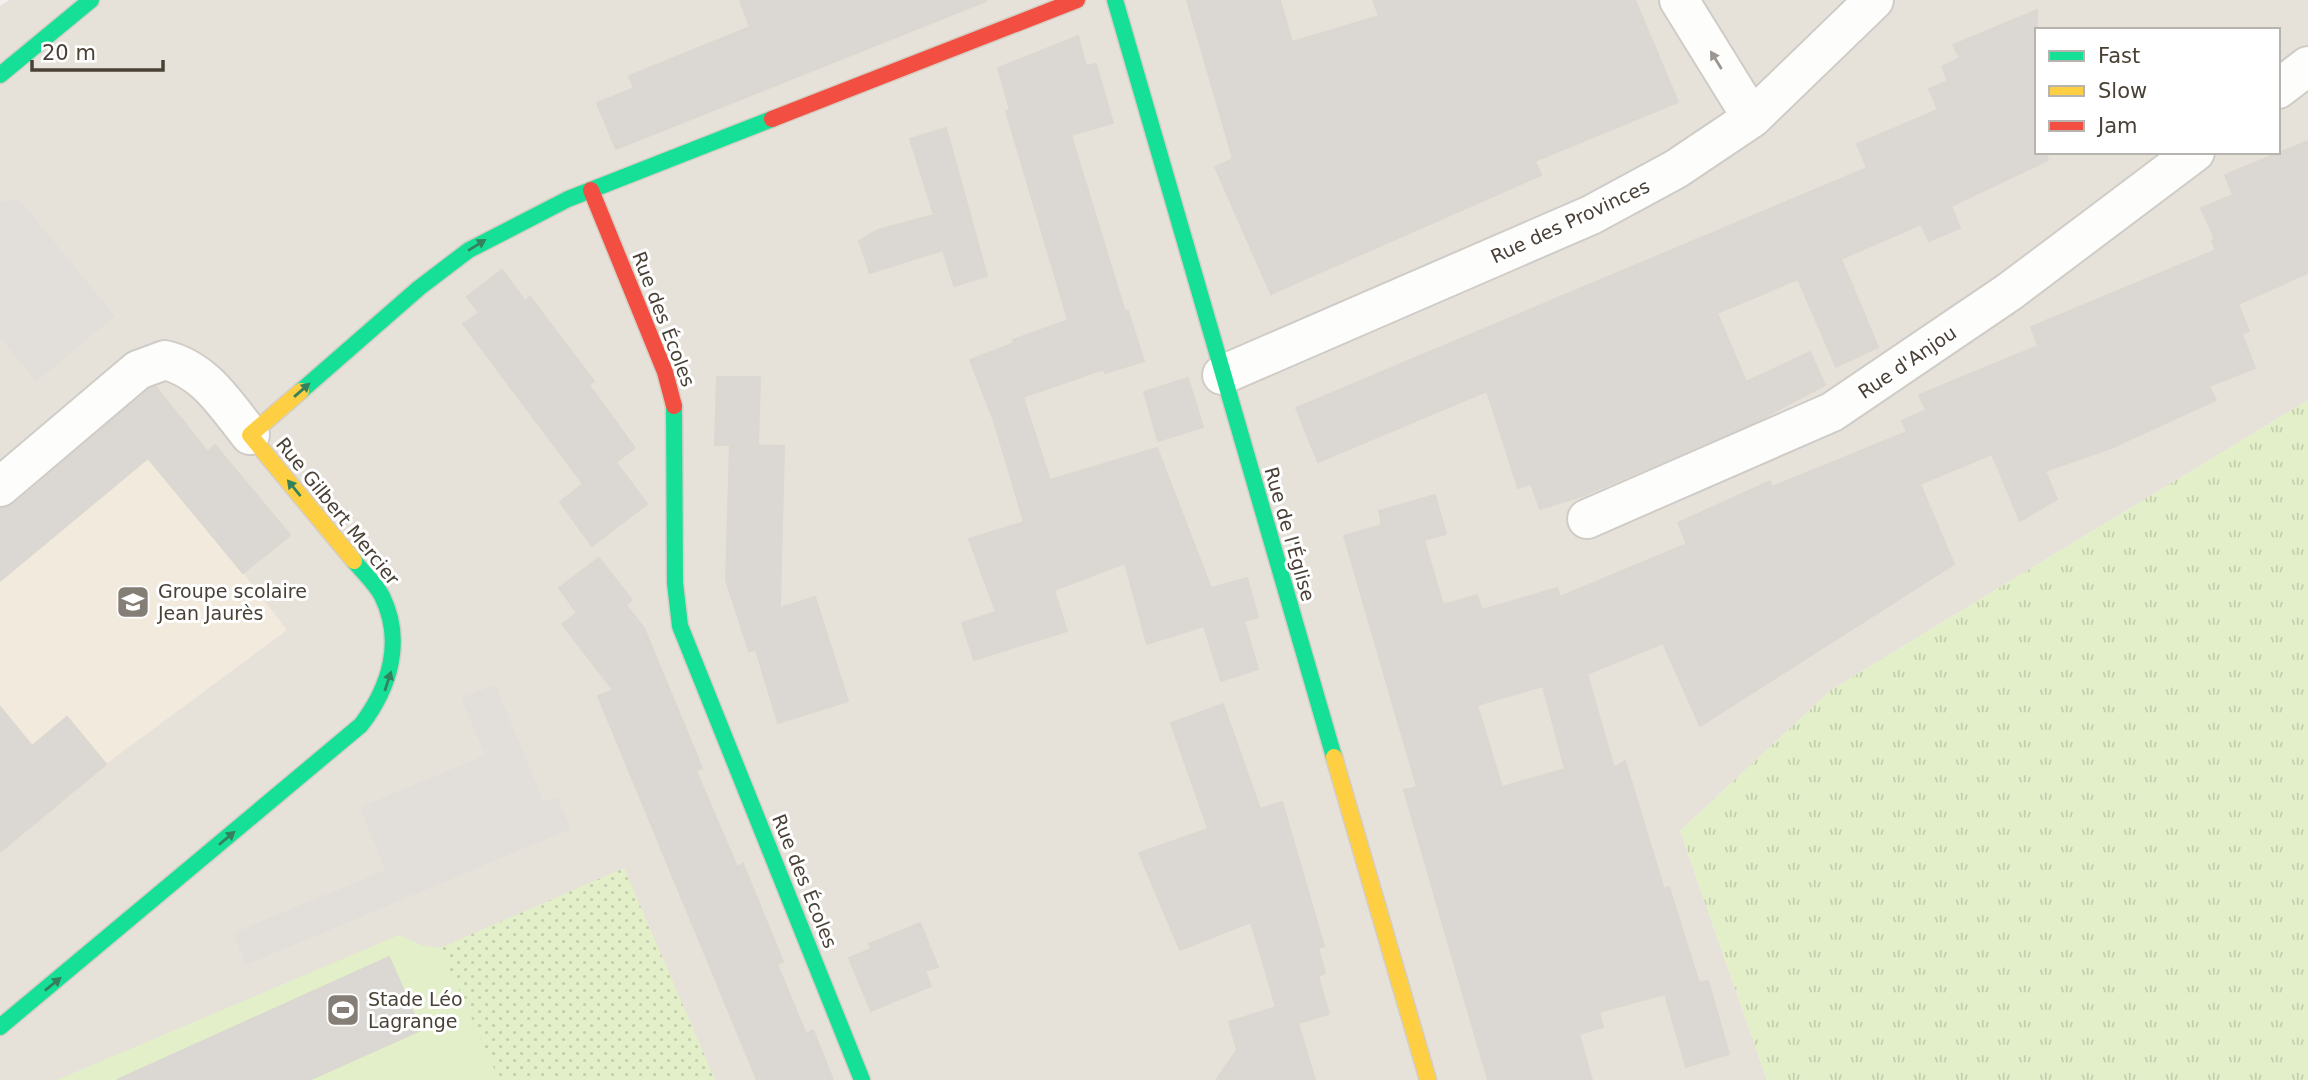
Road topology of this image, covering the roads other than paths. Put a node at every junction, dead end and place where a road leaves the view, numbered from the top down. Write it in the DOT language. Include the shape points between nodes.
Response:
graph roads {
  1 [pos="91,0"];
  2 [pos="1077,0"];
  3 [pos="1115,0"];
  4 [pos="1679,0"];
  5 [pos="1874,0"];
  6 [pos="2308,66"];
  7 [pos="0,75"];
  8 [pos="2280,87"];
  9 [pos="1752,118"];
  10 [pos="2192,154"];
  11 [pos="591,190"];
  12 [pos="1222,375"];
  13 [pos="250,435"];
  14 [pos="0,487"];
  15 [pos="1587,519"];
  16 [pos="0,1027"];
  17 [pos="862,1080"];
  18 [pos="1428,1080"];
  1 -- 7 [label="street"];
  2 -- 11 [label="street"];
  3 -- 12 [label="street, Rue de l'Église"];
  9 -- 4 [label="street, one-way"];
  5 -- 9 [label="street, Rue des Provinces"];
  6 -- 8 [label="street"];
  9 -- 12 [label="street, Rue des Provinces" via="1676,169 1591,215"];
  10 -- 15 [label="street, Rue d'Anjou" via="2009,292 1832,412"];
  13 -- 11 [label="street, Rue Gilbert Mercier, one-way" via="469,250 520,221"];
  11 -- 17 [label="street, Rue des Écoles" via="665,372 676,413 675,583 680,626"];
  12 -- 18 [label="street, Rue de l'Église"];
  13 -- 14 [label="street" via="195,372 165,360 138,370"];
  16 -- 13 [label="street, Rue Gilbert Mercier, one-way" via="361,725 385,692 394,638 381,594"];
}
